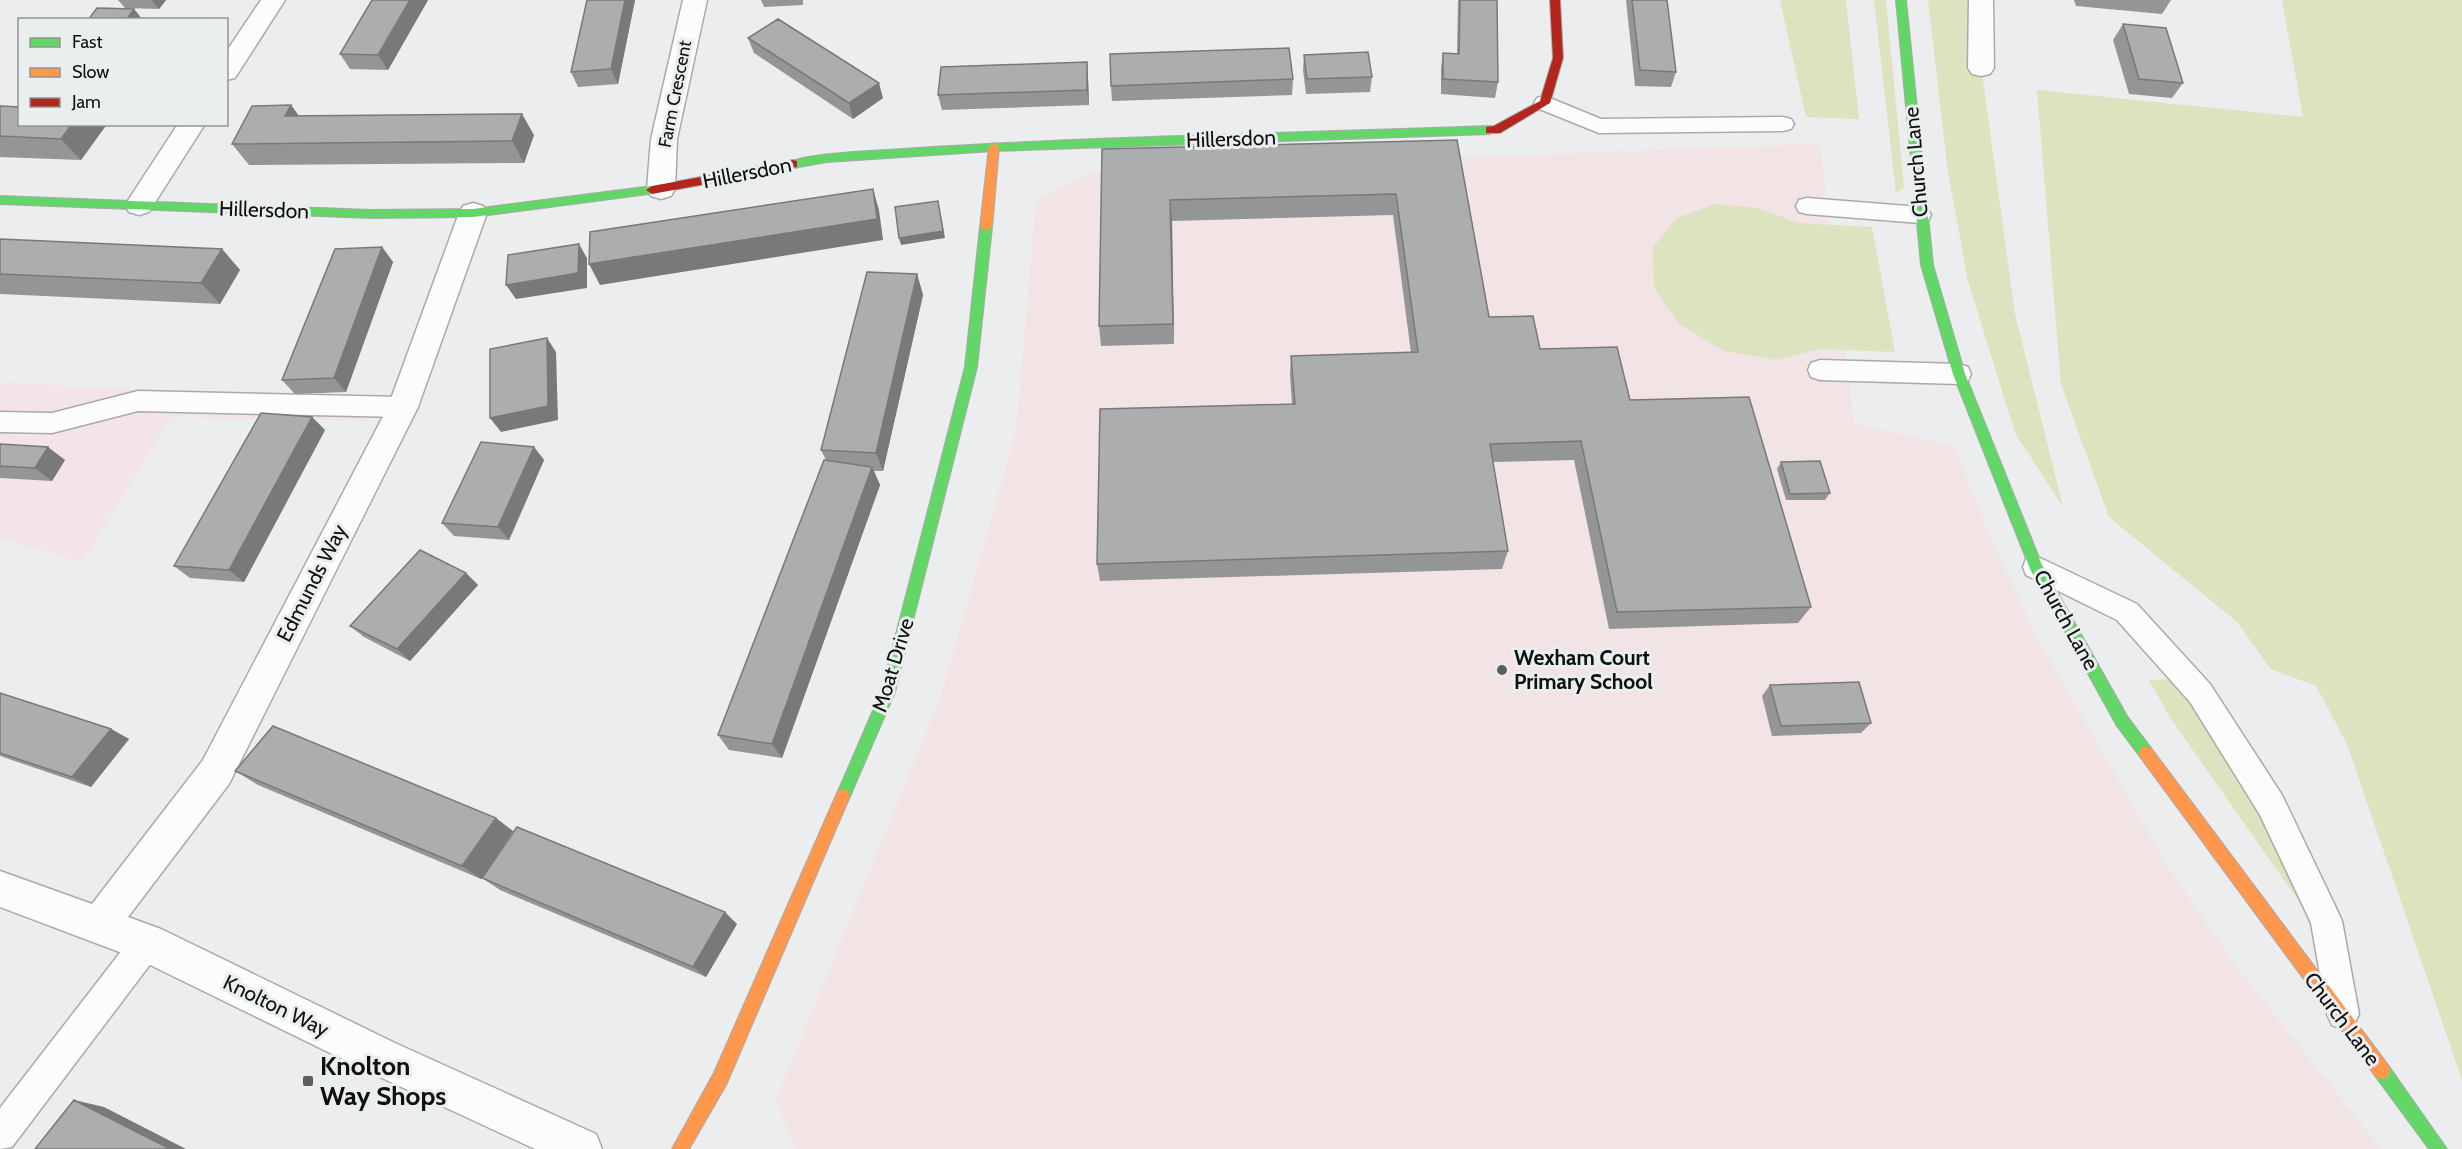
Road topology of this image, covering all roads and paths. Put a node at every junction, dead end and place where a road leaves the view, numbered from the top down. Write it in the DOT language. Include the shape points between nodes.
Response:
graph roads {
  1 [pos="273,0"];
  2 [pos="695,0"];
  3 [pos="1555,0"];
  4 [pos="1901,0"];
  5 [pos="1981,0"];
  6 [pos="1981,68"];
  7 [pos="228,69"];
  8 [pos="1545,103"];
  9 [pos="1783,124"];
  10 [pos="191,126"];
  11 [pos="994,147"];
  12 [pos="661,189"];
  13 [pos="0,200"];
  14 [pos="139,205"];
  15 [pos="1807,206"];
  16 [pos="473,213"];
  17 [pos="1920,214"];
  18 [pos="1820,370"];
  19 [pos="1959,374"];
  20 [pos="403,407"];
  21 [pos="0,422"];
  22 [pos="2036,567"];
  23 [pos="0,889"];
  24 [pos="99,925"];
  25 [pos="147,943"];
  26 [pos="2345,1024"];
  27 [pos="0,1135"];
  28 [pos="581,1149"];
  29 [pos="680,1149"];
  30 [pos="2439,1149"];
  1 -- 7 [label="street"];
  2 -- 12 [label="street, Farm Crescent" via="664,139"];
  3 -- 8 [label="street" via="1558,58"];
  4 -- 17 [label="street, Church Lane"];
  5 -- 6 [label="street"];
  8 -- 9 [label="lane" via="1599,126"];
  8 -- 11 [label="street, Hillersdon" via="1496,130"];
  10 -- 14 [label="street"];
  11 -- 12 [label="street, Hillersdon" via="827,158"];
  11 -- 29 [label="street, Moat Drive" via="971,367 888,692 720,1079"];
  12 -- 16 [label="street, Hillersdon"];
  13 -- 14 [label="street, Hillersdon"];
  14 -- 16 [label="street, Hillersdon" via="371,214"];
  15 -- 17 [label="lane"];
  16 -- 20 [label="street, Edmunds Way"];
  17 -- 19 [label="street, Church Lane" via="1927,265"];
  18 -- 19 [label="lane"];
  19 -- 22 [label="street, Church Lane"];
  20 -- 21 [label="lane" via="138,401 52,423"];
  20 -- 24 [label="street, Edmunds Way" via="216,772"];
  22 -- 26 [label="street, Church Lane" via="2122,721"];
  22 -- 26 [label="lane" via="2127,612 2200,693 2271,805 2326,921"];
  23 -- 24 [label="street, Knolton Way"];
  24 -- 25 [label="street, Knolton Way"];
  25 -- 27 [label="lane"];
  25 -- 28 [label="street, Knolton Way"];
  26 -- 30 [label="street, Church Lane"];
}
